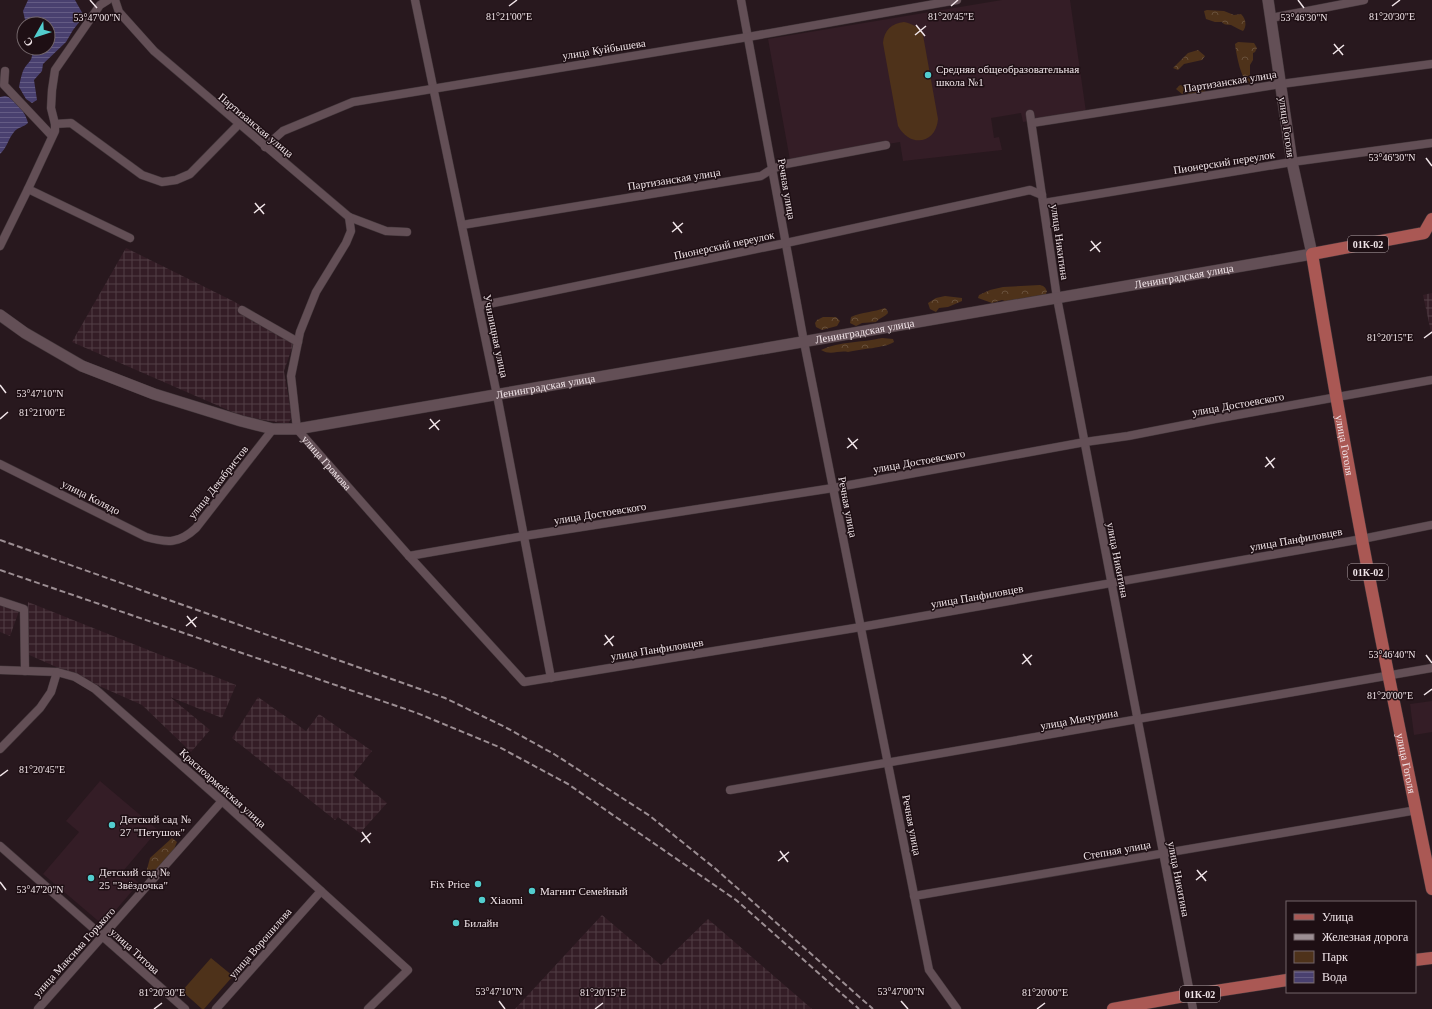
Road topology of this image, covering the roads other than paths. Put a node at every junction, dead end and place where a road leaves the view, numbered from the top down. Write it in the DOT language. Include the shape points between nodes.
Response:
graph roads {
  1 [pos="108,0"];
  2 [pos="115,0"];
  3 [pos="415,0"];
  4 [pos="741,0"];
  5 [pos="957,0"];
  6 [pos="1268,0"];
  7 [pos="1364,0"];
  8 [pos="1271,18"];
  9 [pos="748,37"];
  10 [pos="1432,64"];
  11 [pos="5,71"];
  12 [pos="1281,84"];
  13 [pos="434,88"];
  14 [pos="1030,114"];
  15 [pos="1032,123"];
  16 [pos="55,124"];
  17 [pos="239,124"];
  18 [pos="52,136"];
  19 [pos="1432,142"];
  20 [pos="886,145"];
  21 [pos="265,147"];
  22 [pos="1292,162"];
  23 [pos="772,169"];
  24 [pos="28,189"];
  25 [pos="1043,199"];
  26 [pos="349,218"];
  27 [pos="1432,219"];
  28 [pos="462,225"];
  29 [pos="407,232"];
  30 [pos="1428,233"];
  31 [pos="130,238"];
  32 [pos="786,243"];
  33 [pos="0,246"];
  34 [pos="1312,254"];
  35 [pos="1057,298"];
  36 [pos="479,306"];
  37 [pos="242,310"];
  38 [pos="0,315"];
  39 [pos="298,342"];
  40 [pos="804,342"];
  41 [pos="1432,380"];
  42 [pos="497,395"];
  43 [pos="1336,397"];
  44 [pos="273,429"];
  45 [pos="297,429"];
  46 [pos="1085,442"];
  47 [pos="0,464"];
  48 [pos="833,488"];
  49 [pos="1432,525"];
  50 [pos="524,536"];
  51 [pos="1362,539"];
  52 [pos="175,541"];
  53 [pos="409,556"];
  54 [pos="1112,583"];
  55 [pos="0,601"];
  56 [pos="861,627"];
  57 [pos="1432,668"];
  58 [pos="0,670"];
  59 [pos="25,671"];
  60 [pos="57,672"];
  61 [pos="1388,674"];
  62 [pos="551,678"];
  63 [pos="524,682"];
  64 [pos="1138,720"];
  65 [pos="0,749"];
  66 [pos="888,763"];
  67 [pos="730,790"];
  68 [pos="222,801"];
  69 [pos="1417,810"];
  70 [pos="0,846"];
  71 [pos="1163,853"];
  72 [pos="1432,889"];
  73 [pos="320,891"];
  74 [pos="914,896"];
  75 [pos="103,937"];
  76 [pos="1432,958"];
  77 [pos="1416,960"];
  78 [pos="1286,980"];
  79 [pos="1190,995"];
  80 [pos="38,1009"];
  81 [pos="184,1009"];
  82 [pos="216,1009"];
  83 [pos="368,1009"];
  84 [pos="957,1009"];
  85 [pos="1113,1009"];
  86 [pos="1193,1009"];
  1 -- 16 [label="street" via="100,4 55,70 52,90"];
  2 -- 17 [label="street, Партизанская улица" via="119,12 154,51"];
  3 -- 13 [label="street, Училищная улица"];
  4 -- 9 [label="street, Речная улица"];
  5 -- 9 [label="street, улица Куйбышева"];
  6 -- 8 [label="street, улица Гоголя"];
  7 -- 8 [label="street"];
  8 -- 12 [label="street, улица Гоголя"];
  9 -- 13 [label="street, улица Куйбышева"];
  9 -- 23 [label="street, Речная улица"];
  10 -- 12 [label="street, Партизанская улица"];
  11 -- 18 [label="street" via="4,85"];
  12 -- 15 [label="street, Партизанская улица"];
  12 -- 22 [label="street, улица Гоголя"];
  13 -- 21 [label="street, улица Куйбышева" via="352,102 283,131"];
  13 -- 28 [label="street, Училищная улица"];
  14 -- 15 [label="street, улица Никитина"];
  15 -- 25 [label="street, улица Никитина"];
  16 -- 17 [label="street" via="71,123 142,175 162,182 190,174"];
  16 -- 18 [label="street"];
  17 -- 21 [label="street, Партизанская улица"];
  18 -- 24 [label="street"];
  19 -- 22 [label="street, Пионерский переулок"];
  20 -- 23 [label="street, Партизанская улица" via="786,164"];
  21 -- 26 [label="street, Партизанская улица"];
  22 -- 25 [label="street, Пионерский переулок"];
  22 -- 34 [label="street, улица Гоголя"];
  23 -- 28 [label="street, Партизанская улица" via="761,176"];
  23 -- 32 [label="street, Речная улица"];
  24 -- 31 [label="street"];
  24 -- 33 [label="street"];
  25 -- 32 [label="street, Пионерский переулок" via="1030,190"];
  25 -- 35 [label="street, улица Никитина"];
  26 -- 29 [label="street, Партизанская улица" via="386,231"];
  26 -- 39 [label="street" via="351,231 316,292"];
  27 -- 30 [label="main road, 01К-02"];
  28 -- 36 [label="street, Училищная улица"];
  30 -- 34 [label="main road, Ленинградская улица / 01К-02"];
  32 -- 36 [label="street, Пионерский переулок"];
  32 -- 40 [label="street, Речная улица"];
  34 -- 35 [label="street, Ленинградская улица"];
  34 -- 43 [label="main road, улица Гоголя / 01К-02"];
  35 -- 40 [label="street, Ленинградская улица"];
  35 -- 46 [label="street, улица Никитина"];
  36 -- 42 [label="street, Училищная улица"];
  37 -- 39 [label="street"];
  38 -- 44 [label="street, улица Громова" via="25,333 82,366 154,394"];
  39 -- 45 [label="street" via="292,376"];
  40 -- 42 [label="street, Ленинградская улица"];
  40 -- 48 [label="street, Речная улица"];
  41 -- 43 [label="street, улица Достоевского"];
  42 -- 45 [label="street, Ленинградская улица"];
  42 -- 50 [label="street, Училищная улица"];
  43 -- 46 [label="street, улица Достоевского"];
  43 -- 51 [label="main road, улица Гоголя / 01К-02"];
  44 -- 45 [label="street, улица Громова"];
  44 -- 52 [label="street, улица Декабристов" via="196,528 187,536"];
  45 -- 53 [label="street, улица Громова"];
  46 -- 48 [label="street, улица Достоевского"];
  46 -- 54 [label="street, улица Никитина"];
  47 -- 52 [label="street, улица Колядо" via="146,537"];
  48 -- 50 [label="street, улица Достоевского"];
  48 -- 56 [label="street, Речная улица"];
  49 -- 51 [label="street, улица Панфиловцев"];
  50 -- 53 [label="street, улица Достоевского"];
  50 -- 62 [label="street, Училищная улица"];
  51 -- 54 [label="street, улица Панфиловцев"];
  51 -- 61 [label="main road, улица Гоголя / 01К-02"];
  53 -- 63 [label="street, улица Громова"];
  54 -- 56 [label="street, улица Панфиловцев"];
  54 -- 64 [label="street, улица Никитина"];
  55 -- 59 [label="street" via="24,609"];
  56 -- 62 [label="street, улица Панфиловцев"];
  56 -- 66 [label="street, Речная улица"];
  57 -- 61 [label="street, улица Мичурина"];
  58 -- 59 [label="street, Красноармейская улица"];
  59 -- 60 [label="street, Красноармейская улица"];
  60 -- 65 [label="street" via="48,698"];
  60 -- 68 [label="street, Красноармейская улица" via="75,677 95,689"];
  61 -- 64 [label="street, улица Мичурина"];
  61 -- 69 [label="main road, улица Гоголя / 01К-02"];
  62 -- 63 [label="street, улица Панфиловцев"];
  64 -- 66 [label="street, улица Мичурина"];
  64 -- 71 [label="street, улица Никитина"];
  66 -- 67 [label="street, улица Мичурина"];
  66 -- 74 [label="street, Речная улица"];
  68 -- 73 [label="street, Красноармейская улица"];
  68 -- 75 [label="street, улица Максима Горького"];
  69 -- 71 [label="street, Степная улица"];
  69 -- 72 [label="main road, улица Гоголя / 01К-02"];
  70 -- 75 [label="street, улица Титова"];
  71 -- 74 [label="street, Степная улица"];
  71 -- 79 [label="street, улица Никитина"];
  73 -- 82 [label="street, улица Ворошилова"];
  73 -- 83 [label="street, Красноармейская улица" via="408,970"];
  74 -- 84 [label="street, Речная улица" via="929,970"];
  75 -- 80 [label="street, улица Максима Горького"];
  75 -- 81 [label="street, улица Титова"];
  76 -- 77 [label="main road"];
  78 -- 79 [label="main road, 01К-02"];
  79 -- 85 [label="main road, 01К-02"];
  79 -- 86 [label="street, улица Никитина"];
}
